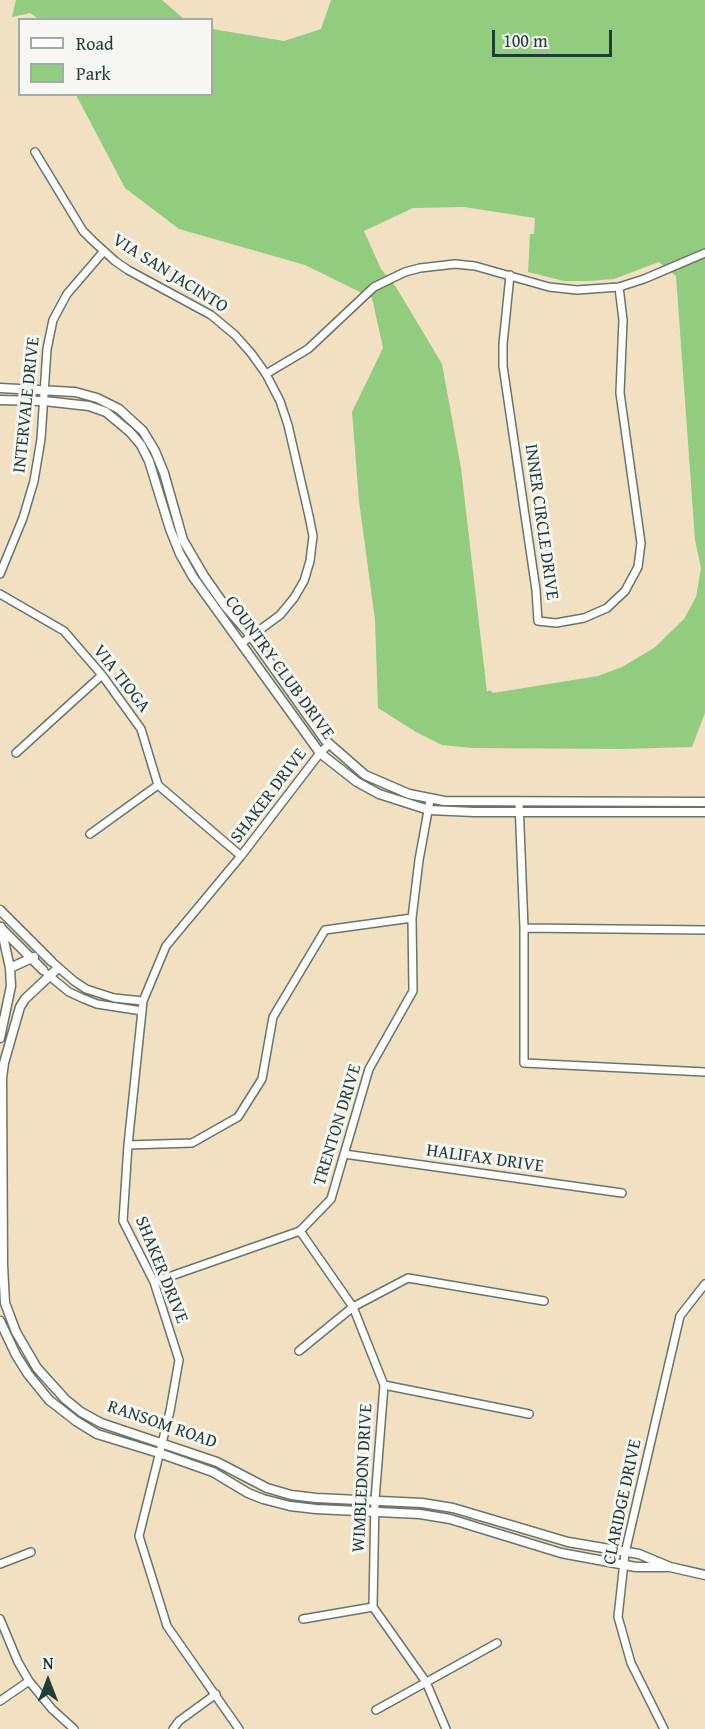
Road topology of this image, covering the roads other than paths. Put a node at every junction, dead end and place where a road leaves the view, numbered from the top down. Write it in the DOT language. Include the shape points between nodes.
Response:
graph roads {
  1 [pos="35,152"];
  2 [pos="104,251"];
  3 [pos="705,253"];
  4 [pos="510,275"];
  5 [pos="619,287"];
  6 [pos="266,374"];
  7 [pos="0,388"];
  8 [pos="45,390"];
  9 [pos="0,400"];
  10 [pos="44,401"];
  11 [pos="0,574"];
  12 [pos="0,594"];
  13 [pos="251,636"];
  14 [pos="242,643"];
  15 [pos="102,675"];
  16 [pos="329,744"];
  17 [pos="16,753"];
  18 [pos="320,753"];
  19 [pos="158,785"];
  20 [pos="430,800"];
  21 [pos="705,802"];
  22 [pos="519,807"];
  23 [pos="429,810"];
  24 [pos="705,812"];
  25 [pos="90,834"];
  26 [pos="241,856"];
  27 [pos="0,910"];
  28 [pos="412,918"];
  29 [pos="0,927"];
  30 [pos="524,928"];
  31 [pos="705,930"];
  32 [pos="43,954"];
  33 [pos="32,958"];
  34 [pos="51,961"];
  35 [pos="58,968"];
  36 [pos="10,969"];
  37 [pos="47,973"];
  38 [pos="143,1001"];
  39 [pos="142,1011"];
  40 [pos="0,1038"];
  41 [pos="10,1040"];
  42 [pos="705,1072"];
  43 [pos="128,1145"];
  44 [pos="2,1146"];
  45 [pos="344,1154"];
  46 [pos="622,1193"];
  47 [pos="300,1231"];
  48 [pos="154,1282"];
  49 [pos="705,1284"];
  50 [pos="544,1301"];
  51 [pos="3,1303"];
  52 [pos="353,1307"];
  53 [pos="0,1321"];
  54 [pos="299,1351"];
  55 [pos="384,1385"];
  56 [pos="529,1414"];
  57 [pos="160,1448"];
  58 [pos="375,1500"];
  59 [pos="374,1512"];
  60 [pos="32,1552"];
  61 [pos="625,1552"];
  62 [pos="624,1563"];
  63 [pos="0,1564"];
  64 [pos="669,1568"];
  65 [pos="705,1575"];
  66 [pos="373,1607"];
  67 [pos="0,1619"];
  68 [pos="303,1619"];
  69 [pos="497,1643"];
  70 [pos="29,1681"];
  71 [pos="426,1682"];
  72 [pos="216,1694"];
  73 [pos="0,1701"];
  74 [pos="376,1710"];
  75 [pos="74,1729"];
  76 [pos="173,1729"];
  77 [pos="239,1729"];
  78 [pos="446,1729"];
  79 [pos="664,1729"];
  1 -- 2 [label="street, VIA SAN JACINTO" via="83,231"];
  2 -- 6 [label="street, VIA SAN JACINTO" via="128,270 211,315 235,335"];
  2 -- 8 [label="street, INTERVALE DRIVE" via="67,294 53,320"];
  3 -- 5 [label="street"];
  4 -- 5 [label="street" via="570,290"];
  4 -- 5 [label="street, INNER CIRCLE DRIVE" via="503,366 538,621 556,623 584,618 607,608 625,591 638,567 641,543 620,393 623,320"];
  4 -- 6 [label="street" via="455,264 405,272 374,287 308,349"];
  6 -- 13 [label="street, VIA SAN JACINTO" via="288,425 313,536 310,561 294,598 280,615"];
  7 -- 8 [label="street, COUNTRY CLUB DRIVE"];
  8 -- 10 [label="street, INTERVALE DRIVE"];
  8 -- 13 [label="street, COUNTRY CLUB DRIVE" via="98,398 119,409 143,431 164,472 183,540 225,606"];
  9 -- 10 [label="street, COUNTRY CLUB DRIVE"];
  10 -- 11 [label="street, INTERVALE DRIVE" via="34,481"];
  10 -- 14 [label="street, COUNTRY CLUB DRIVE" via="106,412 136,438 149,461 180,554"];
  12 -- 15 [label="street, VIA TIOGA" via="64,631"];
  13 -- 14 [label="street, VIA SAN JACINTO"];
  13 -- 16 [label="street, COUNTRY CLUB DRIVE"];
  14 -- 18 [label="street, COUNTRY CLUB DRIVE"];
  15 -- 17 [label="street"];
  15 -- 19 [label="street, VIA TIOGA" via="141,729"];
  16 -- 18 [label="street, SHAKER DRIVE"];
  16 -- 20 [label="street, COUNTRY CLUB DRIVE" via="365,775"];
  18 -- 23 [label="street, COUNTRY CLUB DRIVE" via="379,794"];
  18 -- 26 [label="street, SHAKER DRIVE"];
  19 -- 25 [label="street"];
  19 -- 26 [label="street"];
  20 -- 22 [label="street, COUNTRY CLUB DRIVE"];
  20 -- 23 [label="street, TRENTON DRIVE"];
  21 -- 22 [label="street, COUNTRY CLUB DRIVE"];
  22 -- 23 [label="street, COUNTRY CLUB DRIVE"];
  22 -- 24 [label="street, COUNTRY CLUB DRIVE"];
  22 -- 30 [label="street"];
  23 -- 28 [label="street, TRENTON DRIVE"];
  26 -- 38 [label="street, SHAKER DRIVE" via="166,946"];
  27 -- 32 [label="street"];
  28 -- 43 [label="street" via="325,930 273,1017 262,1079 238,1118 192,1143"];
  28 -- 45 [label="street, TRENTON DRIVE" via="413,992 369,1069"];
  29 -- 33 [label="street"];
  29 -- 36 [label="street"];
  30 -- 31 [label="street"];
  30 -- 42 [label="street" via="524,1063"];
  32 -- 33 [label="street"];
  32 -- 34 [label="street"];
  33 -- 36 [label="street"];
  33 -- 37 [label="street"];
  34 -- 35 [label="street"];
  35 -- 37 [label="street, RANSOM ROAD"];
  35 -- 38 [label="street" via="99,994"];
  36 -- 40 [label="street" via="10,1000"];
  37 -- 39 [label="street" via="69,992 97,1004"];
  37 -- 41 [label="street, RANSOM ROAD" via="20,1006"];
  38 -- 39 [label="street, SHAKER DRIVE"];
  39 -- 43 [label="street, SHAKER DRIVE"];
  40 -- 41 [label="street"];
  41 -- 44 [label="street, RANSOM ROAD" via="2,1078"];
  43 -- 48 [label="street, SHAKER DRIVE" via="123,1221"];
  44 -- 51 [label="street, RANSOM ROAD"];
  45 -- 46 [label="street, HALIFAX DRIVE"];
  45 -- 47 [label="street, TRENTON DRIVE" via="331,1199"];
  47 -- 48 [label="street, TRENTON DRIVE"];
  47 -- 52 [label="street, WIMBLEDON DRIVE"];
  48 -- 57 [label="street, SHAKER DRIVE" via="179,1360"];
  49 -- 61 [label="street, CLARIDGE DRIVE" via="680,1316"];
  50 -- 52 [label="street" via="408,1278"];
  51 -- 57 [label="street, RANSOM ROAD" via="25,1351 65,1399 101,1423"];
  52 -- 54 [label="street"];
  52 -- 55 [label="street, WIMBLEDON DRIVE"];
  53 -- 57 [label="street, RANSOM ROAD" via="28,1374 57,1408 97,1434"];
  55 -- 56 [label="street"];
  55 -- 58 [label="street, WIMBLEDON DRIVE"];
  57 -- 58 [label="street, RANSOM ROAD" via="217,1462 253,1482 291,1495"];
  57 -- 59 [label="street, RANSOM ROAD" via="263,1499 290,1506"];
  57 -- 72 [label="street, SHAKER DRIVE" via="139,1536 166,1626"];
  58 -- 59 [label="street, WIMBLEDON DRIVE"];
  58 -- 61 [label="street, RANSOM ROAD" via="453,1508 568,1542"];
  59 -- 62 [label="street, RANSOM ROAD" via="450,1519 561,1552"];
  59 -- 66 [label="street, WIMBLEDON DRIVE"];
  60 -- 63 [label="street"];
  61 -- 62 [label="street, CLARIDGE DRIVE"];
  61 -- 64 [label="street, RANSOM ROAD"];
  62 -- 64 [label="street, RANSOM ROAD"];
  62 -- 79 [label="street, CLARIDGE DRIVE" via="618,1617 631,1663"];
  64 -- 65 [label="street, RANSOM ROAD"];
  66 -- 68 [label="street"];
  66 -- 71 [label="street"];
  67 -- 70 [label="street"];
  69 -- 71 [label="street"];
  70 -- 73 [label="street"];
  70 -- 75 [label="street"];
  71 -- 74 [label="street"];
  71 -- 78 [label="street"];
  72 -- 76 [label="street" via="178,1721"];
  72 -- 77 [label="street, SHAKER DRIVE"];
}
